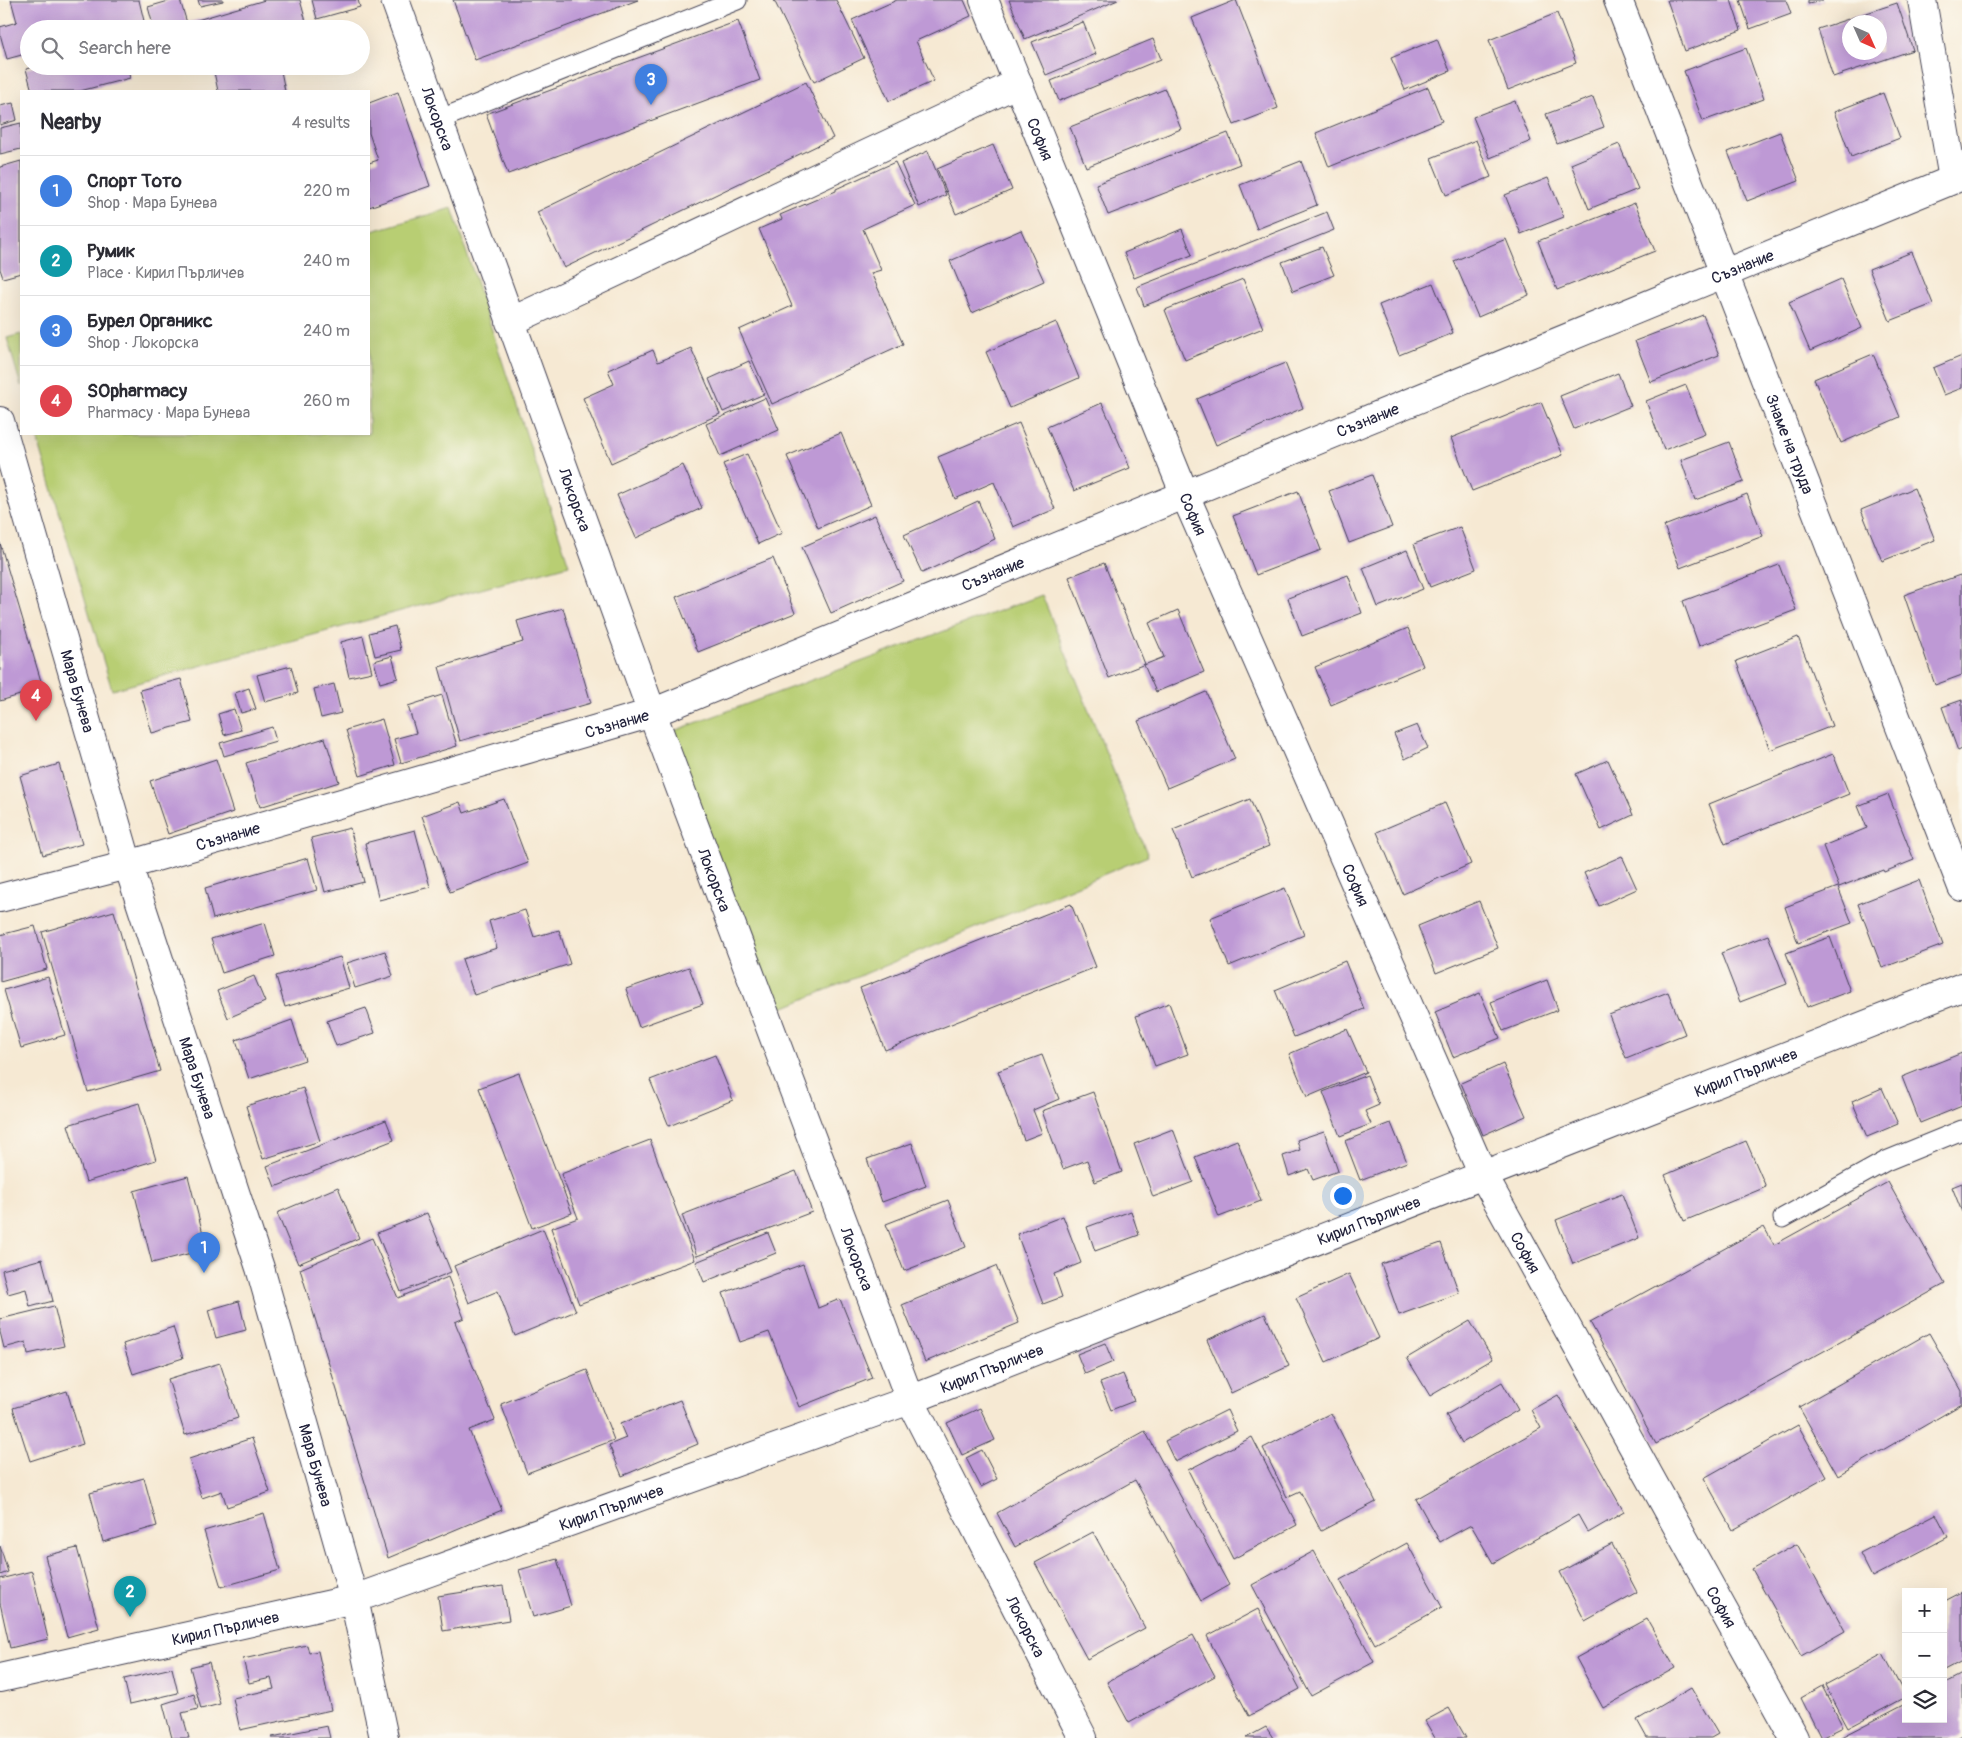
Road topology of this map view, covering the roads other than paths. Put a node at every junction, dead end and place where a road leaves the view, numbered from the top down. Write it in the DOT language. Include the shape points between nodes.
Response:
graph roads {
  1 [pos="395,0"];
  2 [pos="737,0"];
  3 [pos="984,0"];
  4 [pos="1618,0"];
  5 [pos="1922,0"];
  6 [pos="1018,83"];
  7 [pos="438,120"];
  8 [pos="1958,178"];
  9 [pos="1725,273"];
  10 [pos="510,322"];
  11 [pos="0,421"];
  12 [pos="4,450"];
  13 [pos="1185,495"];
  14 [pos="652,713"];
  15 [pos="128,865"];
  16 [pos="1962,887"];
  17 [pos="0,898"];
  18 [pos="1962,987"];
  19 [pos="1962,1130"];
  20 [pos="1483,1175"];
  21 [pos="1783,1218"];
  22 [pos="910,1400"];
  23 [pos="354,1599"];
  24 [pos="0,1678"];
  25 [pos="384,1738"];
  26 [pos="1083,1738"];
  27 [pos="1794,1738"];
  1 -- 7 [label="street, Локорска"];
  2 -- 7 [label="lane"];
  3 -- 6 [label="street, София"];
  4 -- 9 [label="street, Знаме на труда"];
  5 -- 8 [label="street"];
  6 -- 10 [label="street"];
  6 -- 13 [label="street, София"];
  7 -- 10 [label="street, Локорска"];
  8 -- 9 [label="street, Съзнание"];
  9 -- 13 [label="street, Съзнание"];
  9 -- 16 [label="street, Знаме на труда"];
  10 -- 14 [label="street, Локорска"];
  11 -- 12 [label="street, Мара Бунева"];
  12 -- 15 [label="street, Мара Бунева"];
  13 -- 14 [label="street, Съзнание"];
  13 -- 20 [label="street, София"];
  14 -- 15 [label="street, Съзнание"];
  14 -- 22 [label="street, Локорска"];
  15 -- 17 [label="street, Съзнание"];
  15 -- 23 [label="street, Мара Бунева" via="260,1268"];
  18 -- 20 [label="street, Кирил Пърличев"];
  19 -- 21 [label="lane" via="1886,1161"];
  20 -- 22 [label="street, Кирил Пърличев"];
  20 -- 27 [label="street, София"];
  22 -- 23 [label="street, Кирил Пърличев"];
  22 -- 26 [label="street, Локорска"];
  23 -- 24 [label="street, Кирил Пърличев"];
  23 -- 25 [label="street, Мара Бунева"];
}
